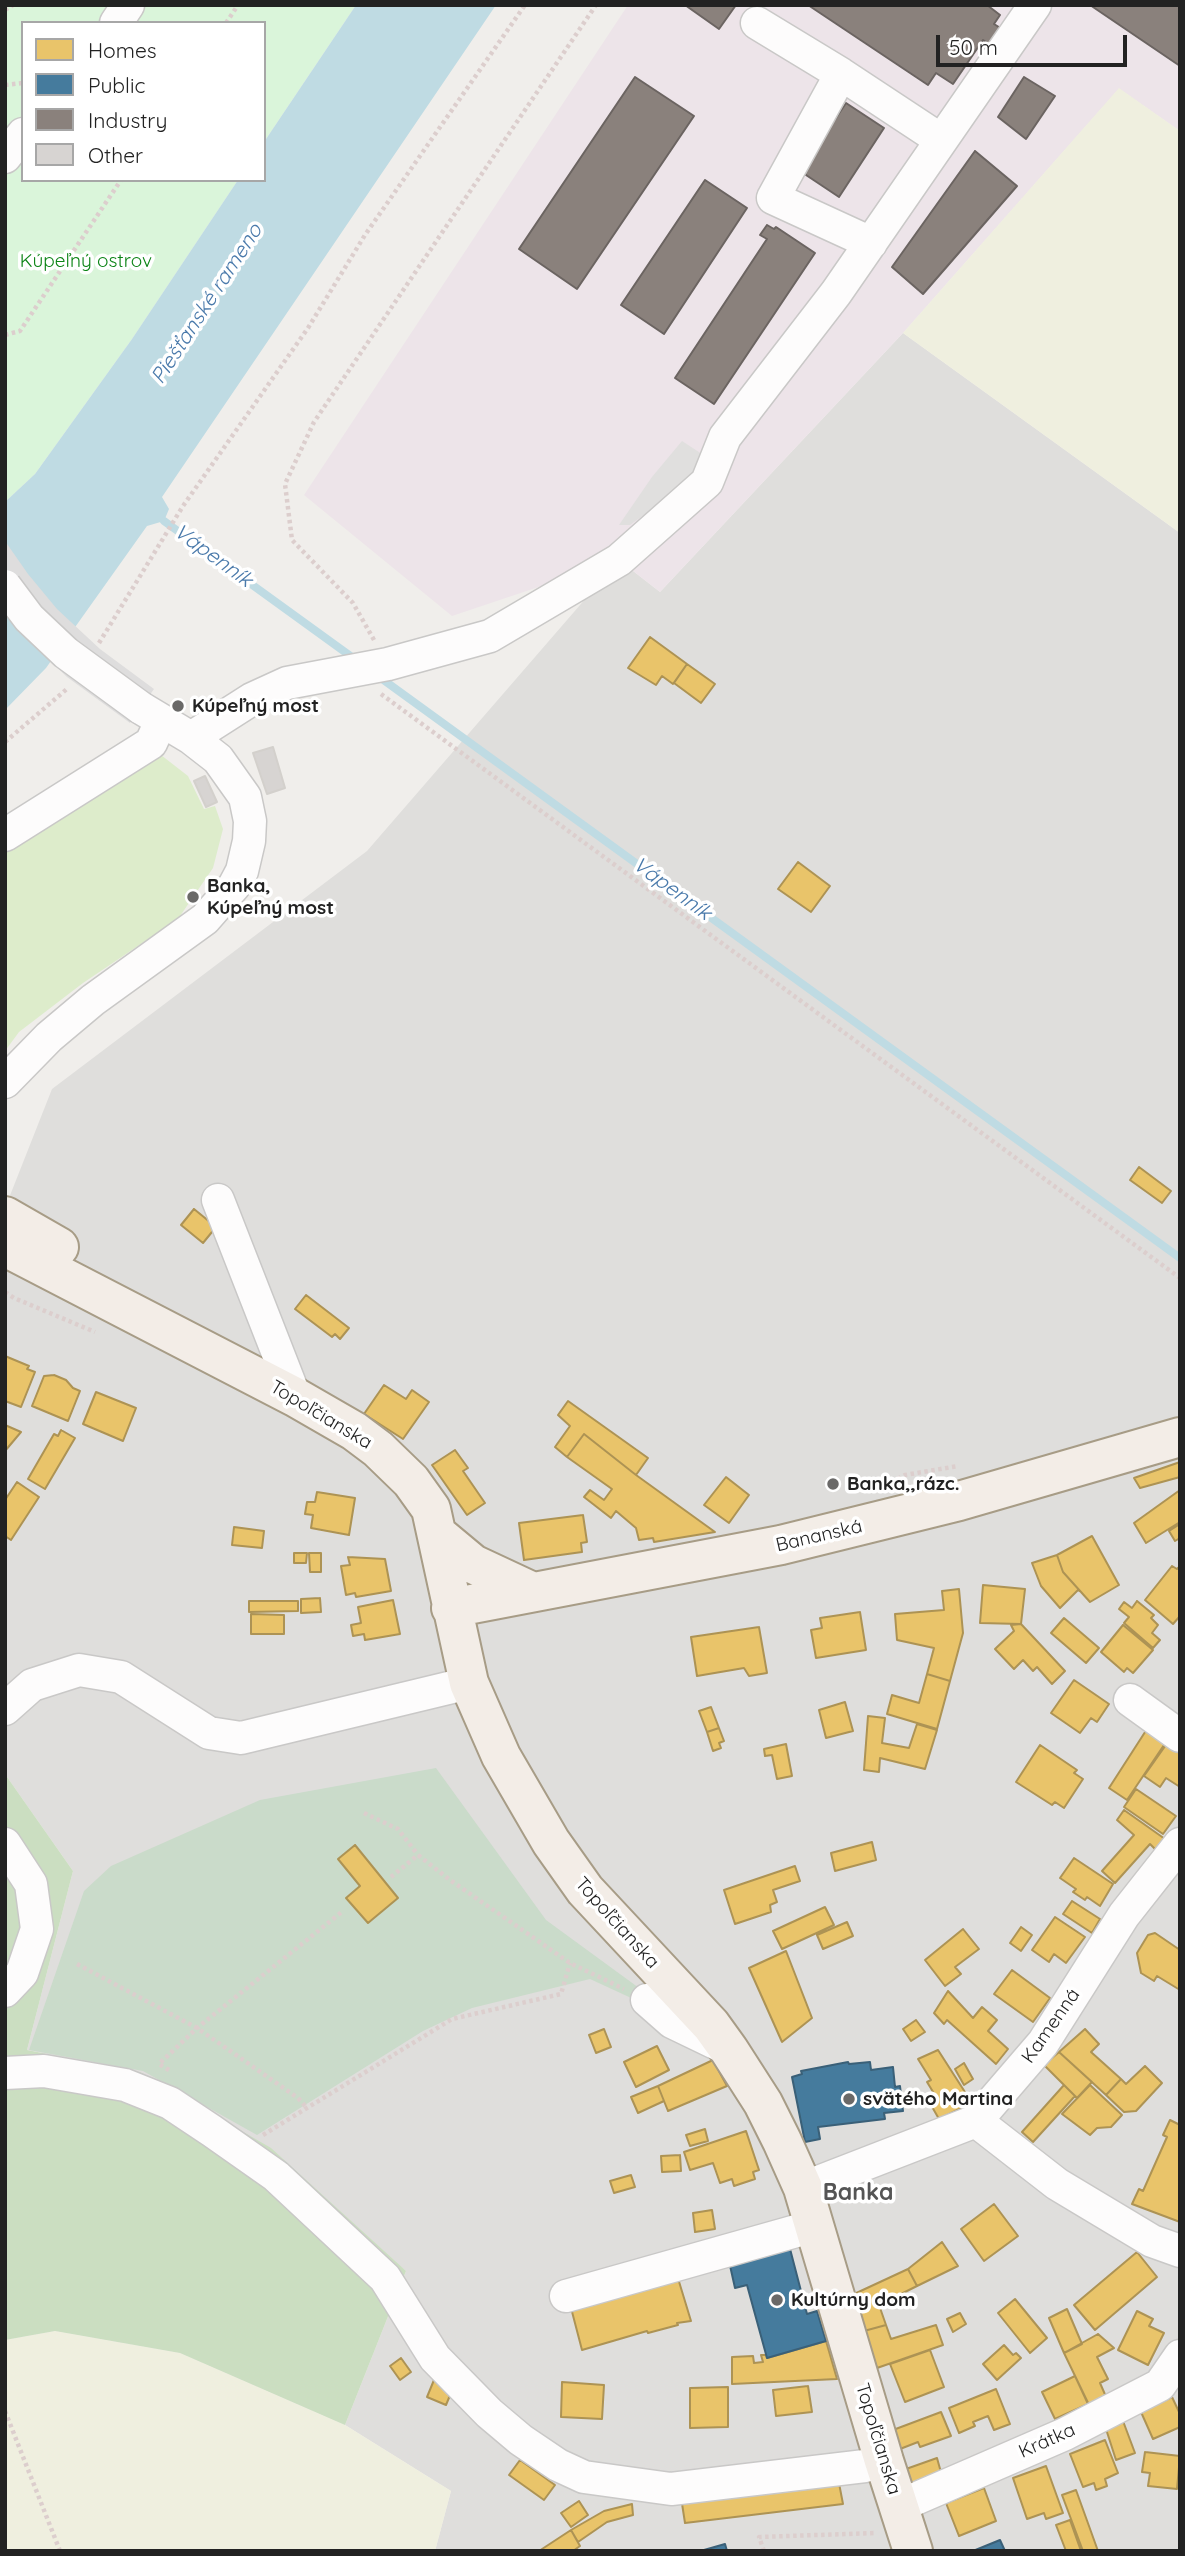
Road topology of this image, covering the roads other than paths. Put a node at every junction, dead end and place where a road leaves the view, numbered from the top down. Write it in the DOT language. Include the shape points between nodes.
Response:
graph roads {
  1 [pos="128,5"];
  2 [pos="1035,5"];
  3 [pos="117,21"];
  4 [pos="757,23"];
  5 [pos="841,74"];
  6 [pos="5,119"];
  7 [pos="21,131"];
  8 [pos="21,136"];
  9 [pos="941,140"];
  10 [pos="5,157"];
  11 [pos="871,243"];
  12 [pos="5,586"];
  13 [pos="151,714"];
  14 [pos="191,738"];
  15 [pos="5,835"];
  16 [pos="5,1082"];
  17 [pos="218,1200"];
  18 [pos="5,1216"];
  19 [pos="5,1247"];
  20 [pos="238,1366"];
  21 [pos="295,1397"];
  22 [pos="1180,1437"];
  23 [pos="437,1534"];
  24 [pos="533,1592"];
  25 [pos="451,1608"];
  26 [pos="468,1683"];
  27 [pos="1130,1700"];
  28 [pos="5,1709"];
  29 [pos="1180,1736"];
  30 [pos="5,1844"];
  31 [pos="1180,1844"];
  32 [pos="5,1991"];
  33 [pos="647,2000"];
  34 [pos="729,2050"];
  35 [pos="5,2073"];
  36 [pos="976,2121"];
  37 [pos="803,2188"];
  38 [pos="814,2226"];
  39 [pos="1180,2251"];
  40 [pos="566,2296"];
  41 [pos="1180,2356"];
  42 [pos="884,2461"];
  43 [pos="897,2530"];
  1 -- 3 [label="street"];
  2 -- 9 [label="street"];
  4 -- 5 [label="street"];
  5 -- 9 [label="street"];
  5 -- 11 [label="street" via="774,198"];
  6 -- 7 [label="street"];
  8 -- 10 [label="street"];
  9 -- 11 [label="street"];
  11 -- 14 [label="street" via="725,437 708,482 619,560 490,636 388,664 287,683 252,699"];
  12 -- 13 [label="street, bridge" via="29,618 66,653"];
  13 -- 14 [label="street"];
  13 -- 15 [label="street" via="151,743"];
  14 -- 16 [label="street" via="218,759 245,797 249,841 234,886 205,919 93,1000"];
  17 -- 21 [label="street"];
  18 -- 20 [label="main road, Topoľčianska" via="157,1304"];
  19 -- 20 [label="main road, Topoľčianska"];
  20 -- 21 [label="main road, Topoľčianska"];
  21 -- 23 [label="main road, Topoľčianska" via="378,1449 411,1481 431,1510"];
  22 -- 24 [label="main road, Bananská" via="959,1501 794,1542"];
  23 -- 24 [label="main road" via="473,1564"];
  23 -- 25 [label="main road, Topoľčianska"];
  24 -- 25 [label="main road, Bananská"];
  25 -- 26 [label="main road, Topoľčianska"];
  26 -- 28 [label="street" via="242,1738 209,1732 121,1676 79,1670 32,1685"];
  26 -- 34 [label="main road, Topoľčianska" via="501,1756 551,1843 585,1889"];
  27 -- 29 [label="street"];
  30 -- 32 [label="street" via="31,1884 37,1929 22,1973"];
  31 -- 36 [label="street, Kamenná" via="1124,1915 1043,2043"];
  33 -- 34 [label="street" via="672,2022"];
  34 -- 37 [label="main road, Topoľčianska" via="762,2104"];
  35 -- 42 [label="street" via="44,2071 125,2085 170,2103 276,2176 385,2278 435,2358 489,2413 558,2465 584,2477 671,2489"];
  36 -- 37 [label="street, Kamenná"];
  36 -- 39 [label="street" via="1057,2184 1152,2241"];
  37 -- 38 [label="main road, Topoľčianska"];
  38 -- 40 [label="street"];
  38 -- 42 [label="main road, Topoľčianska"];
  41 -- 43 [label="street, Krátka" via="1160,2385"];
  42 -- 43 [label="main road, Topoľčianska"];
}
